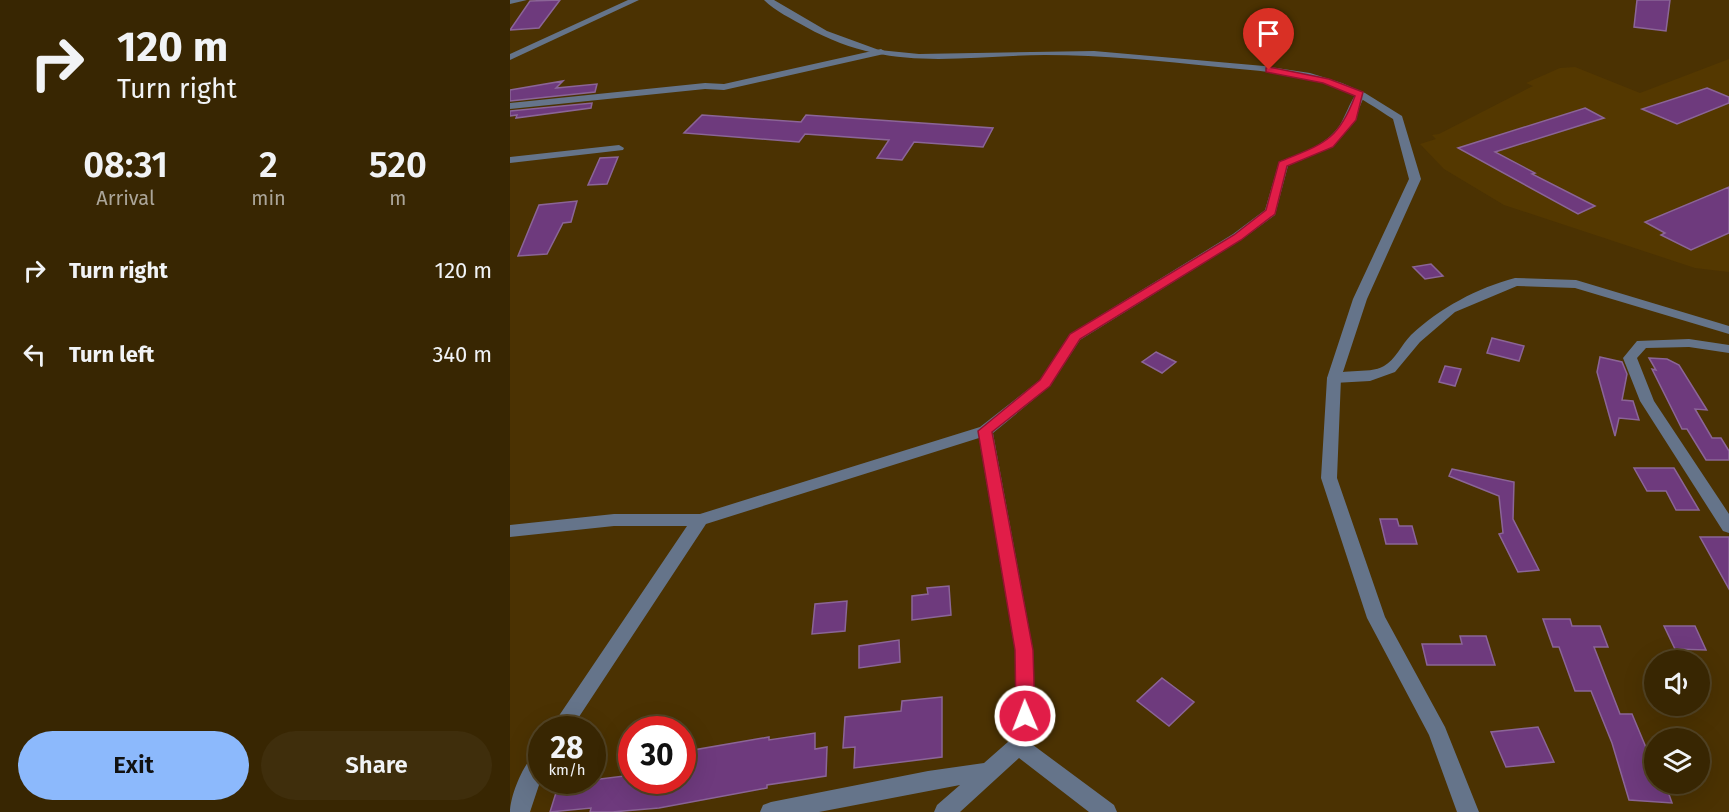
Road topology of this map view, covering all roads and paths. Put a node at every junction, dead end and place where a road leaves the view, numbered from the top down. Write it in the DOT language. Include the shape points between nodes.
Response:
graph roads {
  1 [pos="523,0"];
  2 [pos="635,0"];
  3 [pos="768,0"];
  4 [pos="510,1"];
  5 [pos="881,52"];
  6 [pos="510,57"];
  7 [pos="1360,94"];
  8 [pos="510,106"];
  9 [pos="619,148"];
  10 [pos="510,160"];
  11 [pos="1729,330"];
  12 [pos="1729,349"];
  13 [pos="1334,378"];
  14 [pos="985,431"];
  15 [pos="700,520"];
  16 [pos="1729,527"];
  17 [pos="510,531"];
  18 [pos="569,716"];
  19 [pos="1018,746"];
  20 [pos="987,772"];
  21 [pos="528,785"];
  22 [pos="519,812"];
  23 [pos="771,812"];
  24 [pos="945,812"];
  25 [pos="1106,812"];
  26 [pos="1468,812"];
  1 -- 4 [label="street"];
  2 -- 6 [label="street"];
  3 -- 5 [label="street" via="805,24 861,48"];
  5 -- 7 [label="street" via="925,56 1053,52 1146,55 1293,73 1332,82"];
  5 -- 8 [label="street" via="724,87"];
  7 -- 13 [label="street" via="1398,118 1415,179 1360,299"];
  7 -- 14 [label="street" via="1351,120 1330,145 1283,164 1271,212 1238,237 1075,337 1045,383"];
  9 -- 10 [label="street"];
  11 -- 13 [label="street" via="1576,284 1515,282 1450,309 1415,339 1390,369 1370,376"];
  12 -- 16 [label="street" via="1689,343 1642,344 1630,358 1647,401"];
  13 -- 26 [label="street" via="1329,477 1376,618 1438,733"];
  14 -- 15 [label="street"];
  14 -- 19 [label="street" via="1024,650 1025,716"];
  15 -- 17 [label="street" via="614,520"];
  15 -- 18 [label="street"];
  19 -- 20 [label="street"];
  19 -- 25 [label="street"];
  20 -- 23 [label="street"];
  20 -- 24 [label="street"];
  21 -- 22 [label="street"];
}
